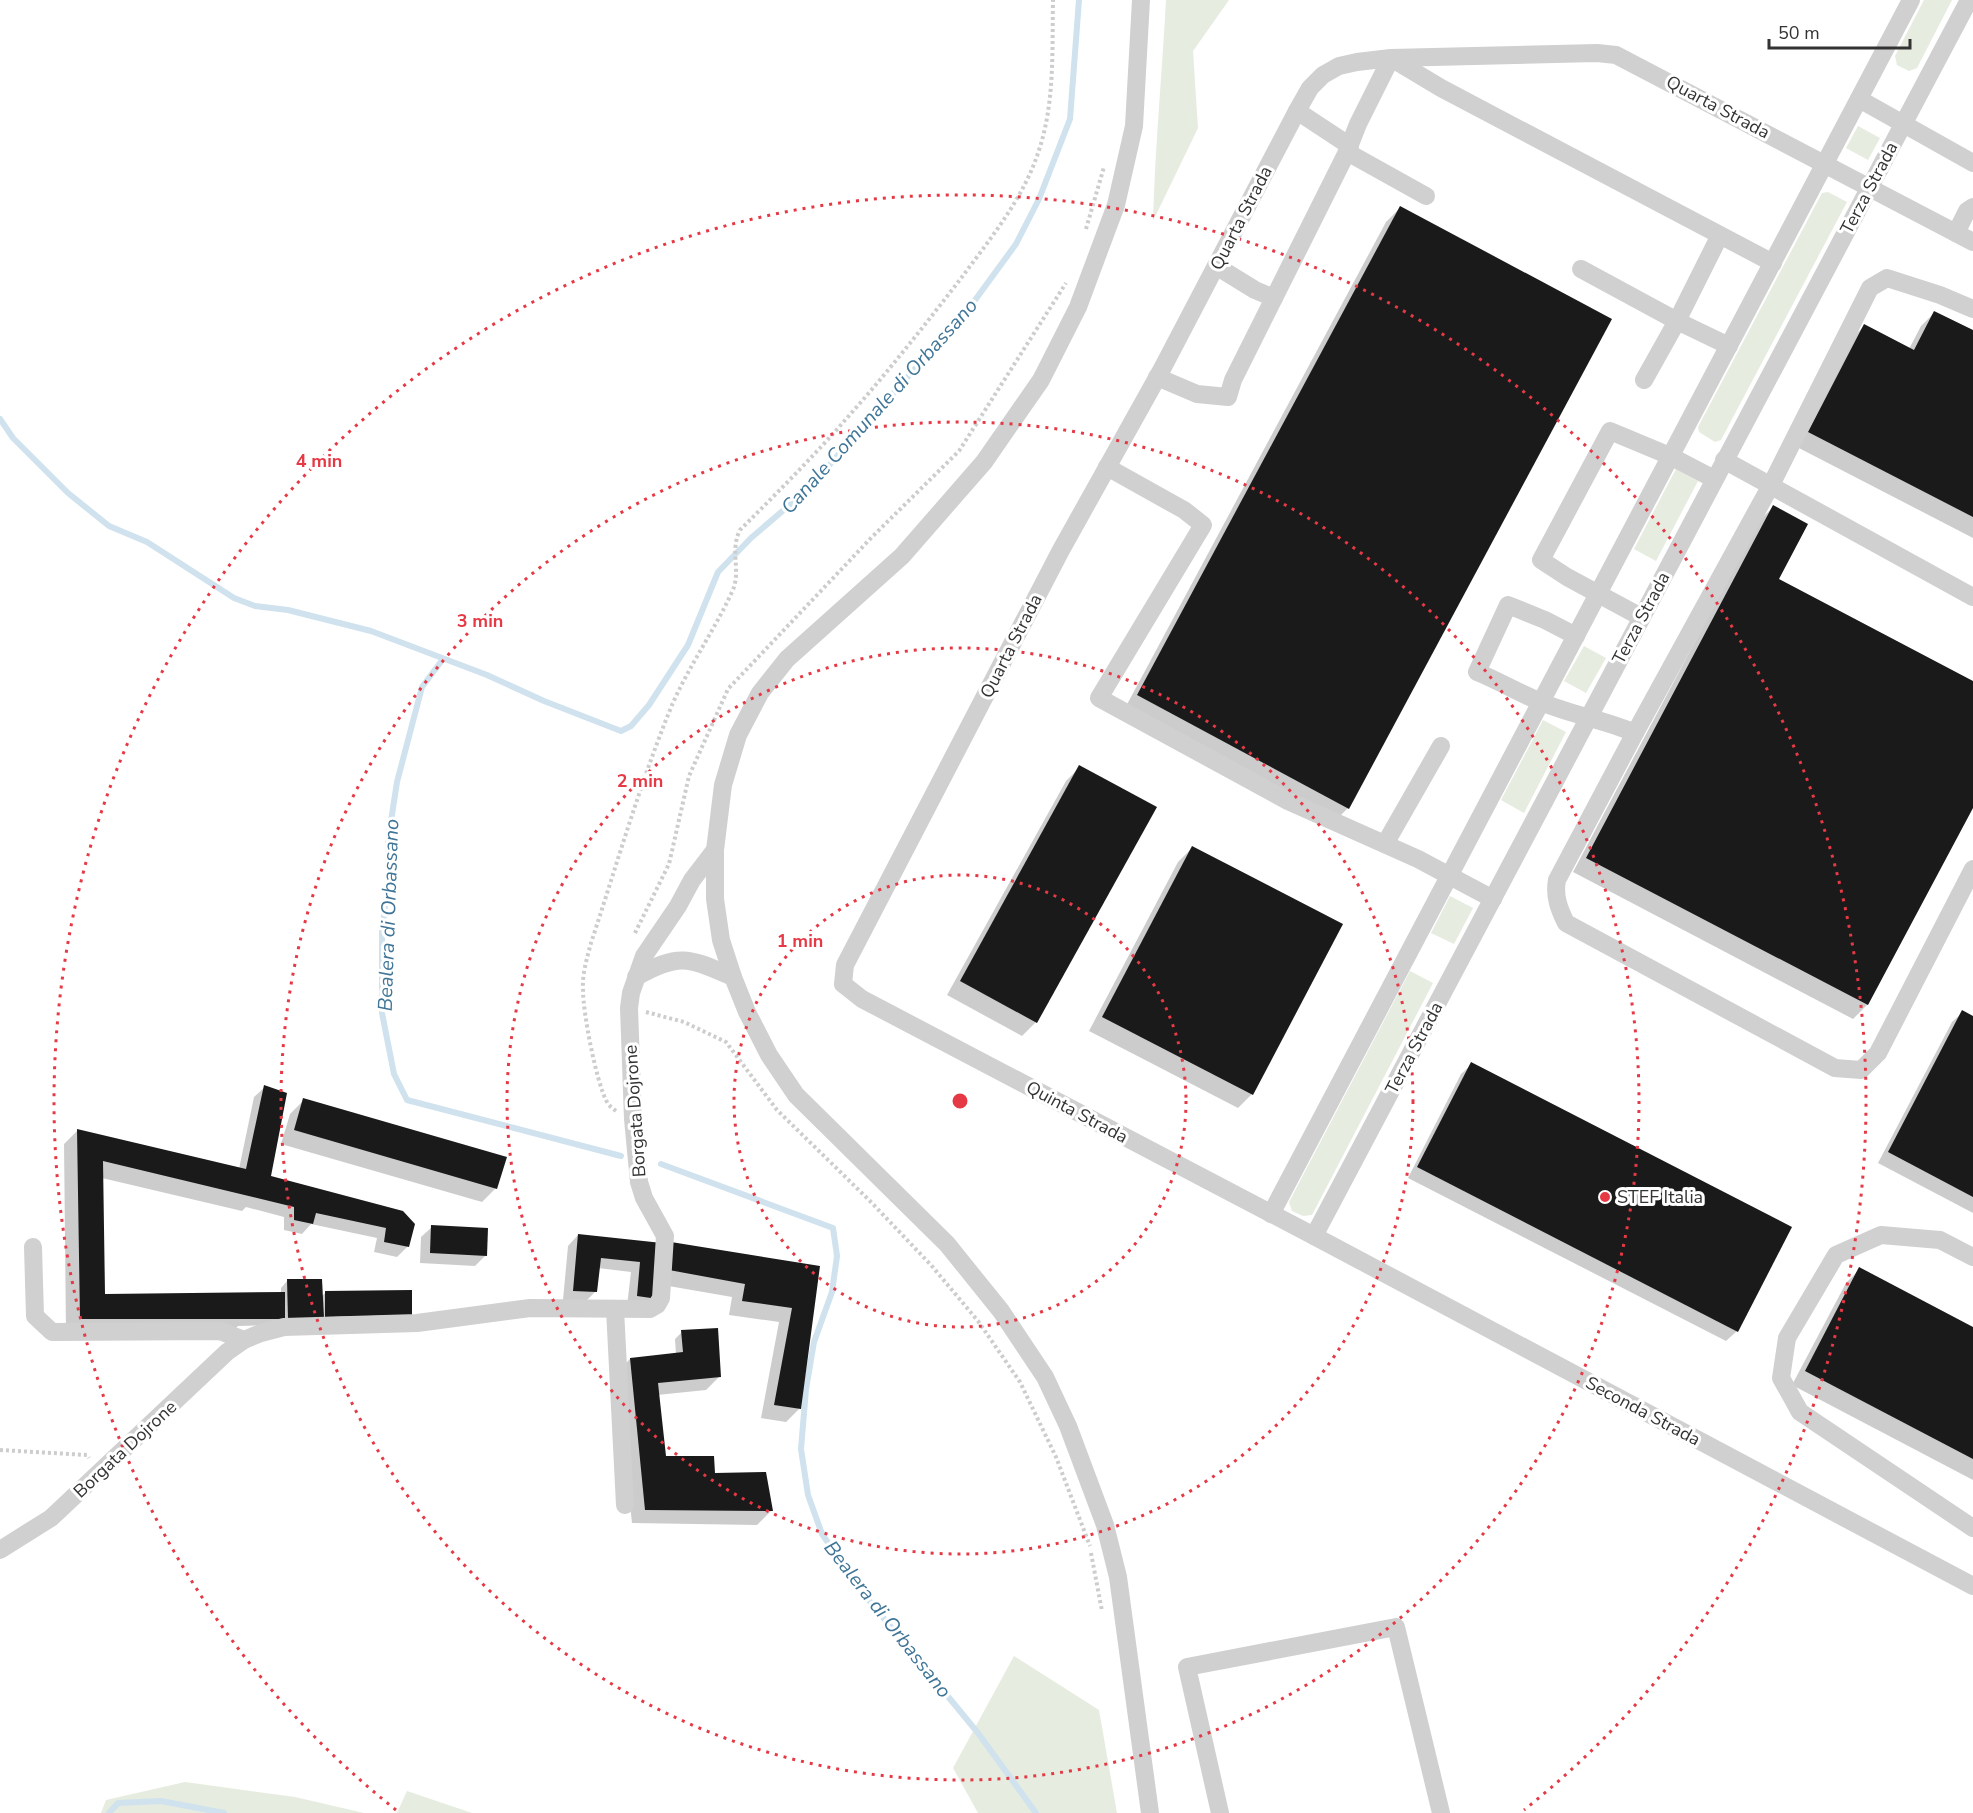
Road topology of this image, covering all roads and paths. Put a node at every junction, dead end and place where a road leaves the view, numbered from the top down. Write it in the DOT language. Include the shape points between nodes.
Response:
graph roads {
  1 [pos="1053,0"];
  2 [pos="1141,0"];
  3 [pos="1911,0"];
  4 [pos="1969,0"];
  5 [pos="1391,58"];
  6 [pos="1859,99"];
  7 [pos="1297,111"];
  8 [pos="1903,123"];
  9 [pos="1348,149"];
  10 [pos="1106,161"];
  11 [pos="1973,163"];
  12 [pos="1824,164"];
  13 [pos="1870,187"];
  14 [pos="1425,196"];
  15 [pos="1973,207"];
  16 [pos="1956,233"];
  17 [pos="1719,237"];
  18 [pos="1083,239"];
  19 [pos="1973,242"];
  20 [pos="1773,263"];
  21 [pos="1216,266"];
  22 [pos="1581,269"];
  23 [pos="1066,282"];
  24 [pos="1274,298"];
  25 [pos="1973,309"];
  26 [pos="1677,321"];
  27 [pos="1729,346"];
  28 [pos="1157,377"];
  29 [pos="1644,380"];
  30 [pos="1670,456"];
  31 [pos="1724,460"];
  32 [pos="1107,467"];
  33 [pos="1714,479"];
  34 [pos="1772,485"];
  35 [pos="1598,593"];
  36 [pos="1973,597"];
  37 [pos="1641,616"];
  38 [pos="1576,636"];
  39 [pos="1541,702"];
  40 [pos="1588,718"];
  41 [pos="1635,733"];
  42 [pos="1441,746"];
  43 [pos="1385,844"];
  44 [pos="715,850"];
  45 [pos="1973,869"];
  46 [pos="1449,876"];
  47 [pos="1493,900"];
  48 [pos="631,942"];
  49 [pos="636,976"];
  50 [pos="733,977"];
  51 [pos="843,984"];
  52 [pos="629,1008"];
  53 [pos="633,1119"];
  54 [pos="1271,1214"];
  55 [pos="1314,1236"];
  56 [pos="33,1246"];
  57 [pos="1973,1257"];
  58 [pos="615,1309"];
  59 [pos="244,1340"];
  60 [pos="0,1450"];
  61 [pos="100,1473"];
  62 [pos="625,1505"];
  63 [pos="1973,1528"];
  64 [pos="0,1550"];
  65 [pos="1973,1586"];
  66 [pos="1103,1612"];
  67 [pos="1150,1813"];
  68 [pos="1220,1813"];
  69 [pos="1441,1813"];
  1 -- 53 [label="path" via="1052,87 1047,120 1038,155 1021,192 993,235 900,355 846,419 740,531 734,548 733,591 681,686 657,745 591,943 583,989 599,1082 607,1103"];
  2 -- 44 [label="street" via="1134,126 1116,205 1073,317 1041,380 984,462 902,556 787,660 760,693 738,735 723,785"];
  3 -- 6 [label="street"];
  4 -- 8 [label="street, Terza Strada"];
  5 -- 7 [label="street, Quarta Strada" via="1339,66 1323,75"];
  5 -- 9 [label="street"];
  5 -- 12 [label="street, Quarta Strada" via="1597,52 1616,55"];
  5 -- 17 [label="street"];
  6 -- 8 [label="street"];
  6 -- 12 [label="street"];
  7 -- 9 [label="street"];
  7 -- 21 [label="street, Quarta Strada"];
  8 -- 11 [label="street"];
  8 -- 13 [label="street, Terza Strada"];
  9 -- 14 [label="street"];
  9 -- 24 [label="street"];
  10 -- 18 [label="path"];
  12 -- 13 [label="street, Quarta Strada"];
  12 -- 20 [label="street"];
  13 -- 16 [label="street, Quarta Strada"];
  13 -- 31 [label="street, Terza Strada"];
  15 -- 16 [label="street"];
  16 -- 19 [label="street, Quarta Strada"];
  17 -- 20 [label="street"];
  17 -- 26 [label="street"];
  20 -- 27 [label="street"];
  21 -- 24 [label="street"];
  21 -- 28 [label="street, Quarta Strada"];
  22 -- 26 [label="street"];
  23 -- 48 [label="path" via="959,451 728,689 689,776 669,864"];
  24 -- 28 [label="street" via="1228,397 1197,394"];
  25 -- 34 [label="street" via="1887,278 1870,288"];
  26 -- 27 [label="street"];
  26 -- 29 [label="street"];
  27 -- 30 [label="street"];
  28 -- 32 [label="street, Quarta Strada"];
  30 -- 33 [label="street"];
  30 -- 35 [label="street"];
  30 -- 35 [label="street" via="1610,431 1541,560"];
  31 -- 33 [label="street, Terza Strada"];
  31 -- 34 [label="street"];
  32 -- 43 [label="street" via="1184,510 1203,525 1099,698 1288,801"];
  32 -- 51 [label="street, Quarta Strada" via="845,965"];
  33 -- 37 [label="street, Terza Strada"];
  34 -- 36 [label="street"];
  34 -- 41 [label="street"];
  35 -- 37 [label="street"];
  35 -- 38 [label="street"];
  37 -- 40 [label="street, Terza Strada"];
  38 -- 39 [label="street"];
  38 -- 39 [label="street" via="1508,605 1477,672"];
  39 -- 40 [label="street"];
  39 -- 46 [label="street"];
  40 -- 41 [label="street"];
  40 -- 47 [label="street, Terza Strada"];
  41 -- 45 [label="street" via="1557,880 1559,910 1566,923 1835,1068 1861,1071 1878,1053"];
  42 -- 43 [label="street"];
  43 -- 46 [label="street"];
  44 -- 49 [label="street, Borgata Dojrone" via="651,944"];
  44 -- 50 [label="street" via="716,899"];
  46 -- 47 [label="street"];
  46 -- 54 [label="street"];
  47 -- 55 [label="street, Terza Strada"];
  49 -- 50 [label="street" via="660,964 685,959"];
  49 -- 52 [label="street, Borgata Dojrone"];
  50 -- 67 [label="street" via="769,1055 796,1095 947,1244 1001,1311 1045,1377 1072,1435 1108,1535 1118,1577"];
  51 -- 54 [label="street, Quinta Strada" via="862,999"];
  52 -- 53 [label="street, Borgata Dojrone"];
  52 -- 66 [label="path" via="684,1022 726,1042 777,1110 931,1265 978,1321 1020,1382 1056,1457 1090,1546"];
  53 -- 58 [label="street, Borgata Dojrone" via="639,1182 664,1236 662,1298 650,1309"];
  54 -- 55 [label="street, Quinta Strada"];
  55 -- 65 [label="street, Seconda Strada"];
  56 -- 59 [label="street" via="35,1316 52,1332 220,1331"];
  57 -- 63 [label="street" via="1940,1240 1881,1235 1836,1255 1787,1338 1781,1378 1800,1412"];
  58 -- 59 [label="street, Borgata Dojrone" via="530,1308 417,1323 284,1327"];
  58 -- 62 [label="street"];
  59 -- 61 [label="street, Borgata Dojrone"];
  60 -- 61 [label="path" via="87,1455"];
  61 -- 64 [label="street, Borgata Dojrone" via="51,1518"];
  68 -- 69 [label="street" via="1187,1667 1396,1627"];
}
